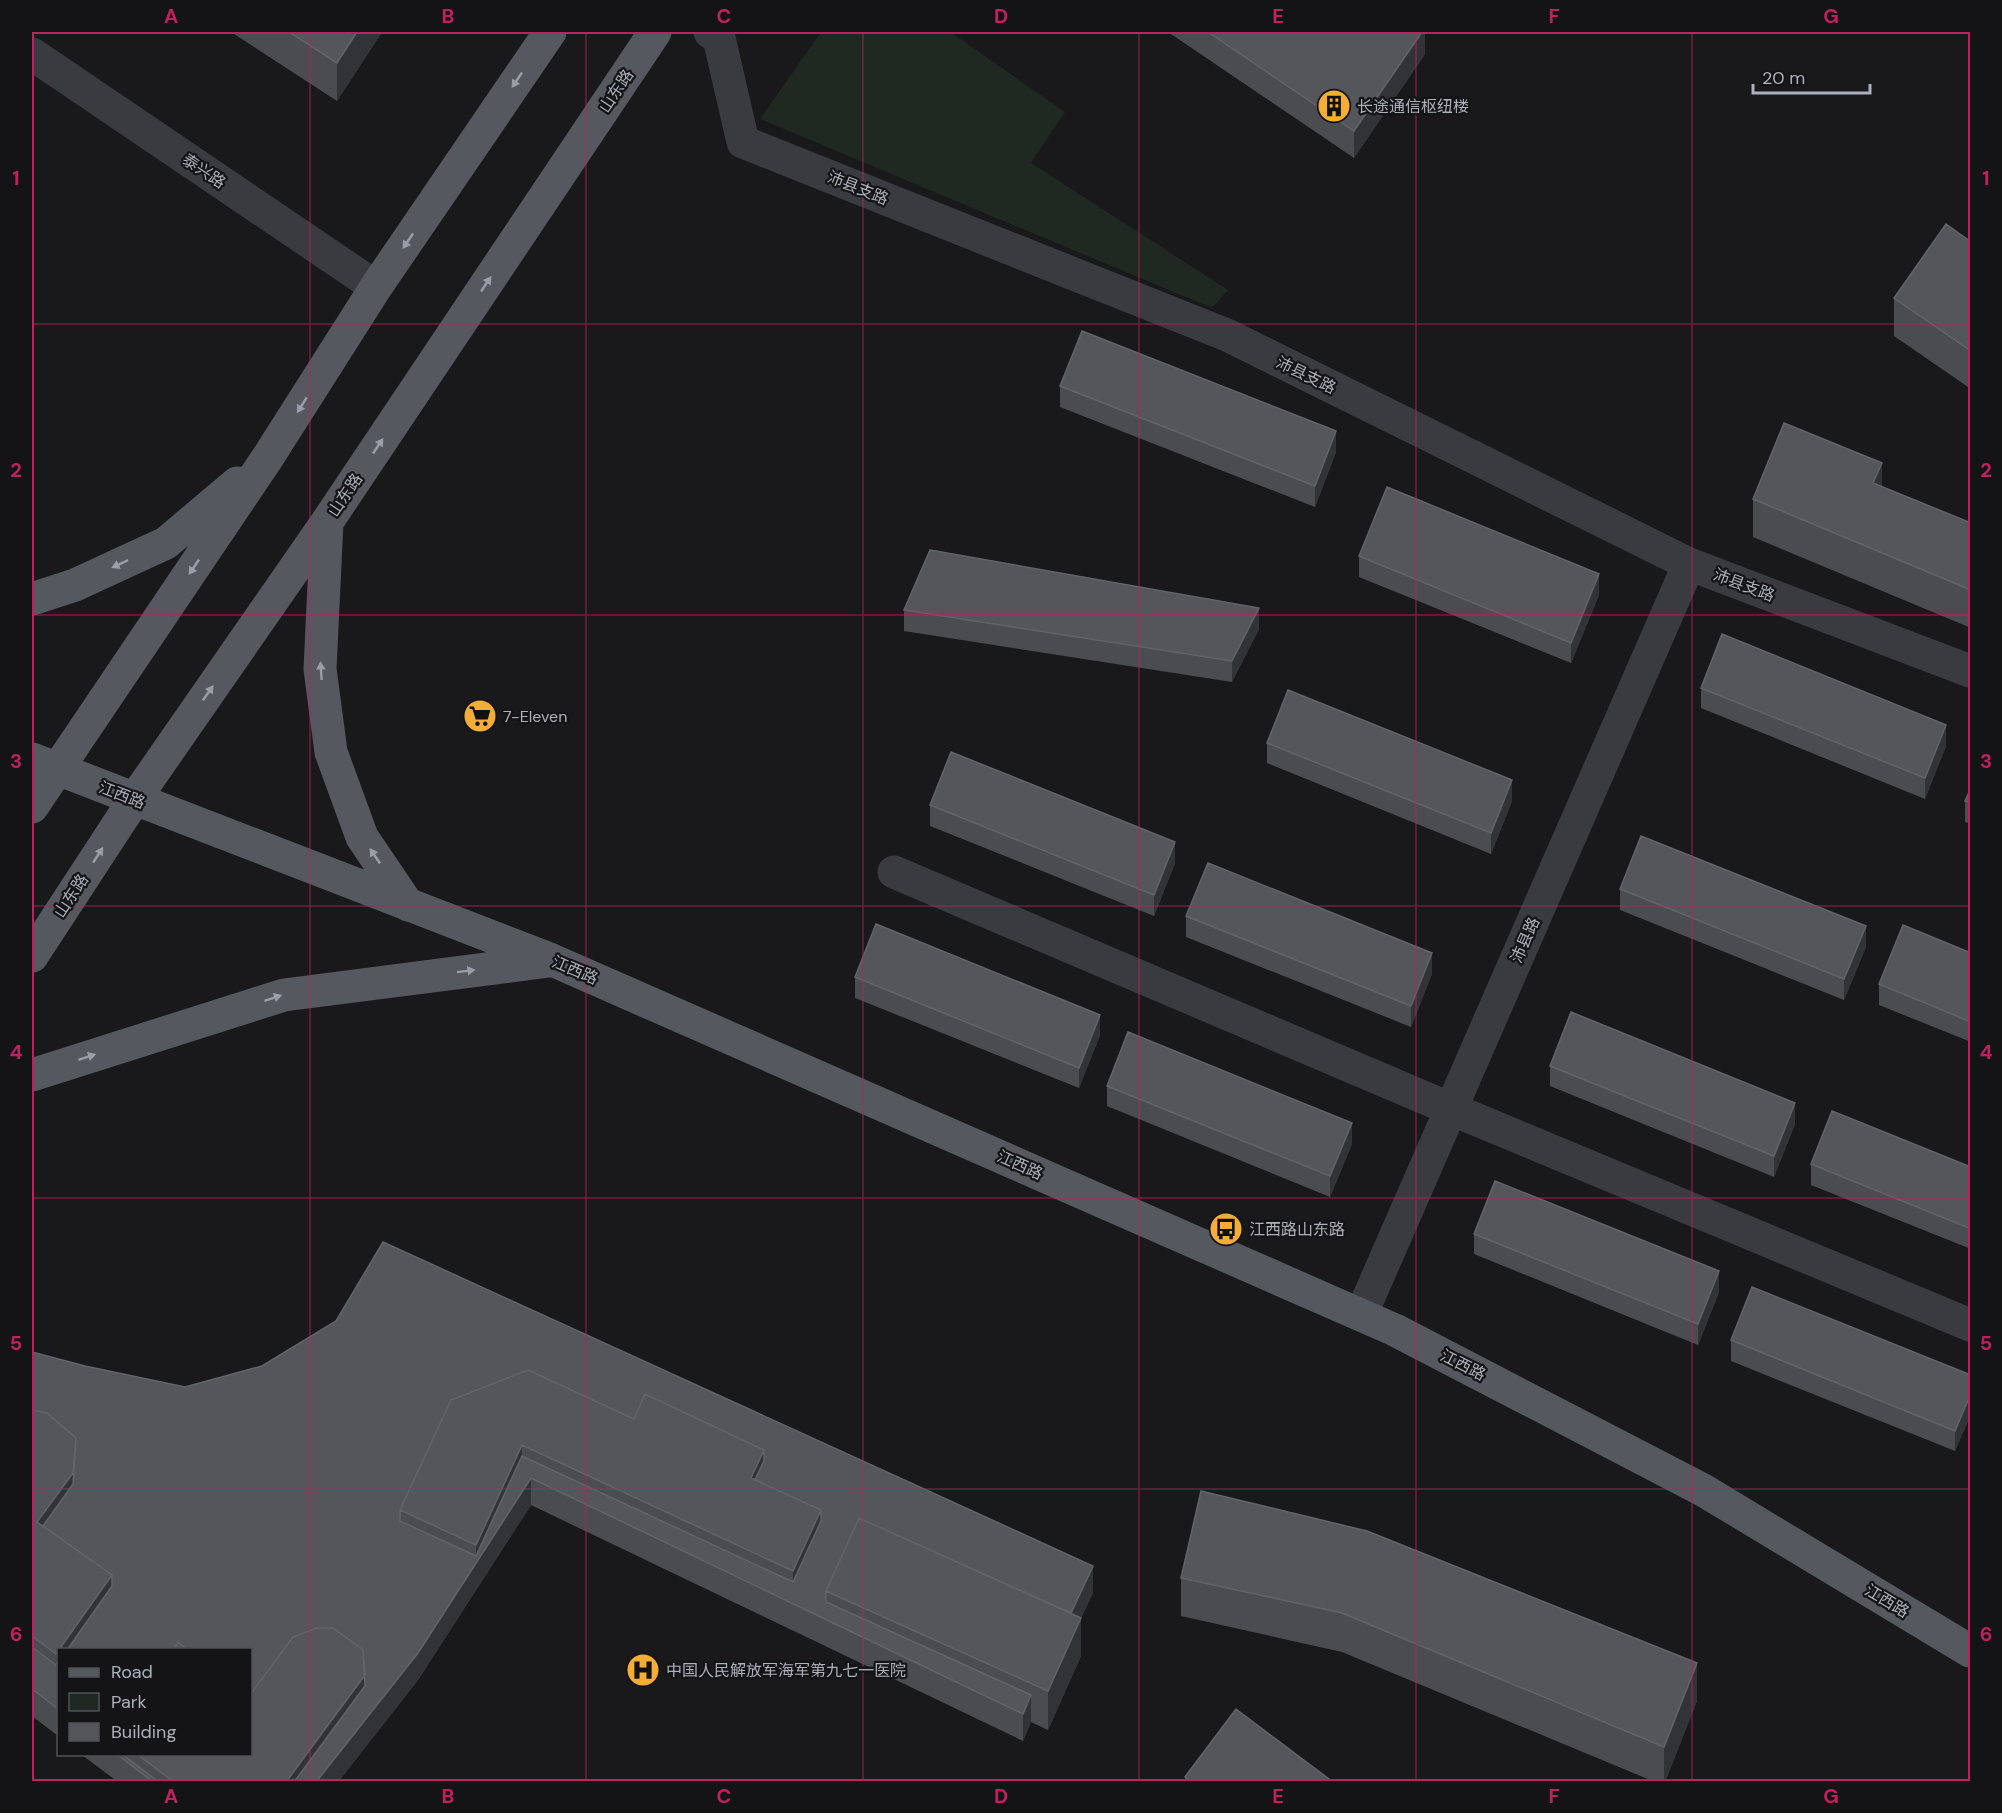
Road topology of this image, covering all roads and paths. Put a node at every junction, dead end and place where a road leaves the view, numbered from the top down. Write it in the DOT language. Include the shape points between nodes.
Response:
graph roads {
  1 [pos="550,32"];
  2 [pos="655,32"];
  3 [pos="710,32"];
  4 [pos="32,54"];
  5 [pos="376,287"];
  6 [pos="268,457"];
  7 [pos="327,522"];
  8 [pos="1689,564"];
  9 [pos="32,599"];
  10 [pos="1971,670"];
  11 [pos="44,764"];
  12 [pos="134,800"];
  13 [pos="32,807"];
  14 [pos="894,872"];
  15 [pos="408,905"];
  16 [pos="32,956"];
  17 [pos="552,960"];
  18 [pos="32,1075"];
  19 [pos="1451,1109"];
  20 [pos="1361,1315"];
  21 [pos="1971,1325"];
  22 [pos="1971,1651"];
  1 -- 5 [label="main road, one-way"];
  7 -- 2 [label="main road, 山东路, one-way"];
  3 -- 8 [label="street, 沛县支路" via="719,38 743,142 1227,335"];
  4 -- 5 [label="street, 泰兴路"];
  5 -- 6 [label="main road, one-way"];
  6 -- 9 [label="main road, one-way" via="166,543 75,585"];
  6 -- 11 [label="main road, one-way"];
  12 -- 7 [label="main road, 山东路, one-way"];
  15 -- 7 [label="main road, one-way" via="362,837 331,752 320,669"];
  8 -- 10 [label="street, 沛县支路"];
  8 -- 19 [label="street, 沛县路"];
  11 -- 12 [label="main road, 江西路"];
  11 -- 13 [label="main road"];
  12 -- 15 [label="main road, 江西路"];
  16 -- 12 [label="main road, 山东路, one-way"];
  14 -- 19 [label="street"];
  15 -- 17 [label="main road, 江西路"];
  18 -- 17 [label="main road, one-way" via="284,995"];
  17 -- 20 [label="main road, 江西路"];
  19 -- 20 [label="street, 沛县路"];
  19 -- 21 [label="street"];
  20 -- 22 [label="main road, 江西路" via="1703,1490"];
}
